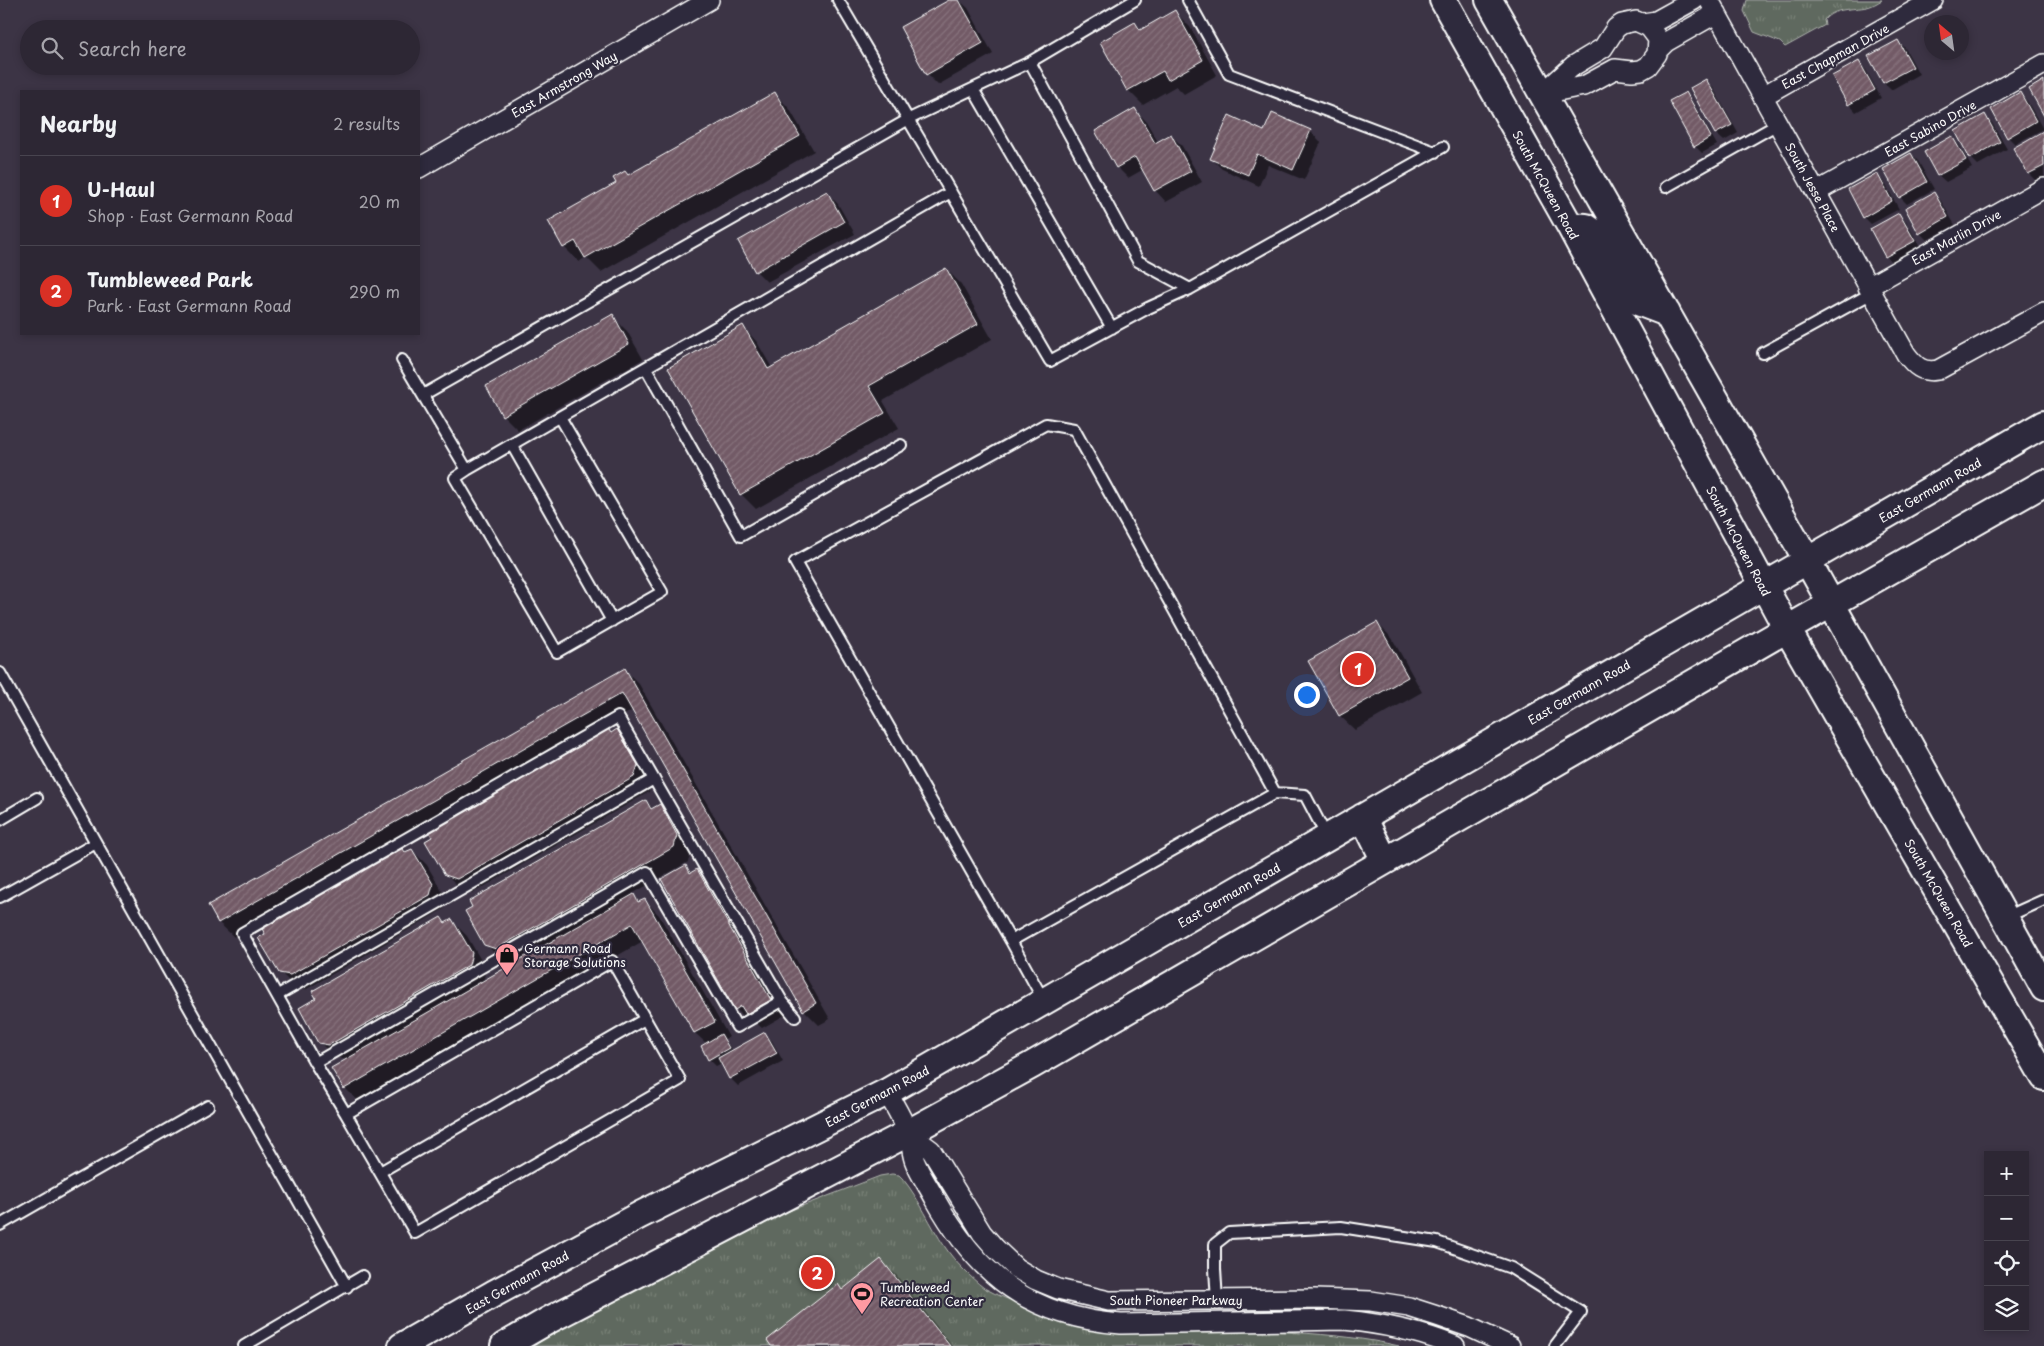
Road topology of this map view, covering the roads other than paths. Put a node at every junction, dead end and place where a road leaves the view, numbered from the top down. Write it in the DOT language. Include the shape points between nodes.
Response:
graph roads {
  1 [pos="709,0"];
  2 [pos="838,0"];
  3 [pos="1135,0"];
  4 [pos="1188,0"];
  5 [pos="1442,0"];
  6 [pos="1489,0"];
  7 [pos="1694,0"];
  8 [pos="1933,0"];
  9 [pos="1713,7"];
  10 [pos="1643,23"];
  11 [pos="1658,50"];
  12 [pos="1030,62"];
  13 [pos="2044,64"];
  14 [pos="974,89"];
  15 [pos="1542,94"];
  16 [pos="1763,96"];
  17 [pos="1506,112"];
  18 [pos="909,119"];
  19 [pos="1778,124"];
  20 [pos="420,167"];
  21 [pos="1666,187"];
  22 [pos="2044,188"];
  23 [pos="951,192"];
  24 [pos="1816,192"];
  25 [pos="1570,226"];
  26 [pos="1190,289"];
  27 [pos="1870,290"];
  28 [pos="2044,312"];
  29 [pos="1667,313"];
  30 [pos="1112,328"];
  31 [pos="1763,354"];
  32 [pos="402,360"];
  33 [pos="646,368"];
  34 [pos="423,395"];
  35 [pos="560,417"];
  36 [pos="2044,424"];
  37 [pos="512,445"];
  38 [pos="901,445"];
  39 [pos="467,470"];
  40 [pos="2044,483"];
  41 [pos="1807,560"];
  42 [pos="1763,586"];
  43 [pos="1831,604"];
  44 [pos="612,621"];
  45 [pos="1787,629"];
  46 [pos="0,673"];
  47 [pos="654,779"];
  48 [pos="1275,792"];
  49 [pos="37,798"];
  50 [pos="1363,817"];
  51 [pos="0,820"];
  52 [pos="1328,838"];
  53 [pos="96,843"];
  54 [pos="1385,861"];
  55 [pos="0,897"];
  56 [pos="2044,900"];
  57 [pos="2005,918"];
  58 [pos="1012,940"];
  59 [pos="2044,988"];
  60 [pos="278,995"];
  61 [pos="782,1001"];
  62 [pos="1045,1002"];
  63 [pos="795,1017"];
  64 [pos="645,1019"];
  65 [pos="315,1063"];
  66 [pos="2043,1072"];
  67 [pos="887,1092"];
  68 [pos="208,1106"];
  69 [pos="346,1114"];
  70 [pos="908,1133"];
  71 [pos="380,1172"];
  72 [pos="0,1226"];
  73 [pos="363,1276"];
  74 [pos="347,1287"];
  75 [pos="1217,1301"];
  76 [pos="1218,1322"];
  77 [pos="244,1346"];
  78 [pos="402,1346"];
  79 [pos="504,1346"];
  80 [pos="1455,1346"];
  81 [pos="1510,1346"];
  82 [pos="1555,1346"];
  1 -- 20 [label="street, East Armstrong Way"];
  2 -- 18 [label="lane"];
  3 -- 12 [label="lane"];
  4 -- 26 [label="lane" via="1229,74 1439,149"];
  5 -- 17 [label="main road, South McQueen Road"];
  6 -- 15 [label="main road"];
  7 -- 10 [label="street" via="1656,20"];
  8 -- 16 [label="street, East Chapman Drive"];
  9 -- 11 [label="street"];
  9 -- 16 [label="street, South Jesse Place"];
  10 -- 11 [label="street" via="1655,32"];
  10 -- 15 [label="street" via="1622,24 1603,48 1573,66"];
  11 -- 15 [label="street" via="1654,61 1641,70 1615,69 1584,86"];
  12 -- 14 [label="lane"];
  12 -- 26 [label="lane" via="1138,261"];
  13 -- 24 [label="street, East Sabino Drive"];
  14 -- 18 [label="lane"];
  14 -- 30 [label="lane"];
  15 -- 17 [label="main road"];
  15 -- 29 [label="main road"];
  16 -- 19 [label="street, South Jesse Place"];
  17 -- 25 [label="main road, South McQueen Road"];
  18 -- 23 [label="lane"];
  18 -- 34 [label="lane"];
  19 -- 21 [label="lane"];
  19 -- 24 [label="street, South Jesse Place"];
  22 -- 27 [label="street, East Marlin Drive"];
  23 -- 30 [label="lane" via="1050,361"];
  23 -- 33 [label="lane"];
  24 -- 27 [label="street, South Jesse Place"];
  25 -- 29 [label="main road" via="1586,227 1596,234 1638,302"];
  25 -- 42 [label="main road, South McQueen Road"];
  26 -- 30 [label="lane"];
  27 -- 28 [label="street, South Jesse Place" via="1906,354 1914,364 1930,372 1951,365"];
  27 -- 31 [label="lane"];
  29 -- 41 [label="main road"];
  32 -- 34 [label="lane"];
  33 -- 35 [label="lane"];
  33 -- 38 [label="lane" via="741,536"];
  34 -- 39 [label="lane"];
  35 -- 37 [label="lane"];
  35 -- 44 [label="lane" via="662,592"];
  36 -- 41 [label="main road, East Germann Road"];
  37 -- 39 [label="lane"];
  37 -- 44 [label="lane"];
  39 -- 44 [label="lane" via="455,478 557,652"];
  40 -- 43 [label="main road"];
  41 -- 42 [label="main road, East Germann Road"];
  41 -- 43 [label="main road"];
  42 -- 45 [label="main road, South McQueen Road"];
  42 -- 50 [label="main road, East Germann Road"];
  43 -- 45 [label="main road"];
  43 -- 57 [label="main road"];
  45 -- 54 [label="main road"];
  45 -- 66 [label="main road, South McQueen Road"];
  46 -- 53 [label="lane"];
  47 -- 60 [label="lane"];
  47 -- 60 [label="lane" via="618,716 242,933"];
  47 -- 61 [label="lane"];
  48 -- 52 [label="lane" via="1305,795"];
  48 -- 58 [label="lane"];
  48 -- 58 [label="lane" via="1074,429 1046,424 794,562"];
  49 -- 51 [label="lane"];
  50 -- 52 [label="main road, East Germann Road"];
  50 -- 54 [label="main road"];
  52 -- 62 [label="main road, East Germann Road"];
  53 -- 55 [label="lane"];
  53 -- 74 [label="lane"];
  54 -- 70 [label="main road"];
  56 -- 57 [label="lane"];
  57 -- 59 [label="main road"];
  58 -- 62 [label="lane"];
  60 -- 65 [label="lane"];
  61 -- 63 [label="lane"];
  61 -- 65 [label="lane" via="737,1027 647,872"];
  62 -- 67 [label="main road, East Germann Road"];
  64 -- 69 [label="lane" via="612,961"];
  64 -- 71 [label="lane"];
  64 -- 71 [label="lane" via="680,1080 672,1085 414,1233"];
  65 -- 69 [label="lane"];
  67 -- 70 [label="street, South Pioneer Parkway"];
  67 -- 78 [label="main road, East Germann Road" via="640,1215"];
  68 -- 72 [label="lane"];
  69 -- 71 [label="lane"];
  70 -- 75 [label="street, South Pioneer Parkway" via="931,1150 982,1233 995,1248 1016,1268 1036,1280 1109,1301"];
  70 -- 76 [label="street, South Pioneer Parkway" via="914,1162 955,1232 983,1266 1024,1297 1072,1317 1096,1322"];
  70 -- 79 [label="main road"];
  73 -- 74 [label="lane"];
  74 -- 77 [label="lane"];
  75 -- 76 [label="street"];
  75 -- 81 [label="street, South Pioneer Parkway" via="1371,1301 1409,1307 1437,1316"];
  75 -- 82 [label="lane" via="1215,1244 1229,1233 1341,1227 1436,1242 1511,1268 1581,1312"];
  76 -- 80 [label="street, South Pioneer Parkway" via="1344,1320 1374,1323 1431,1336"];
}
